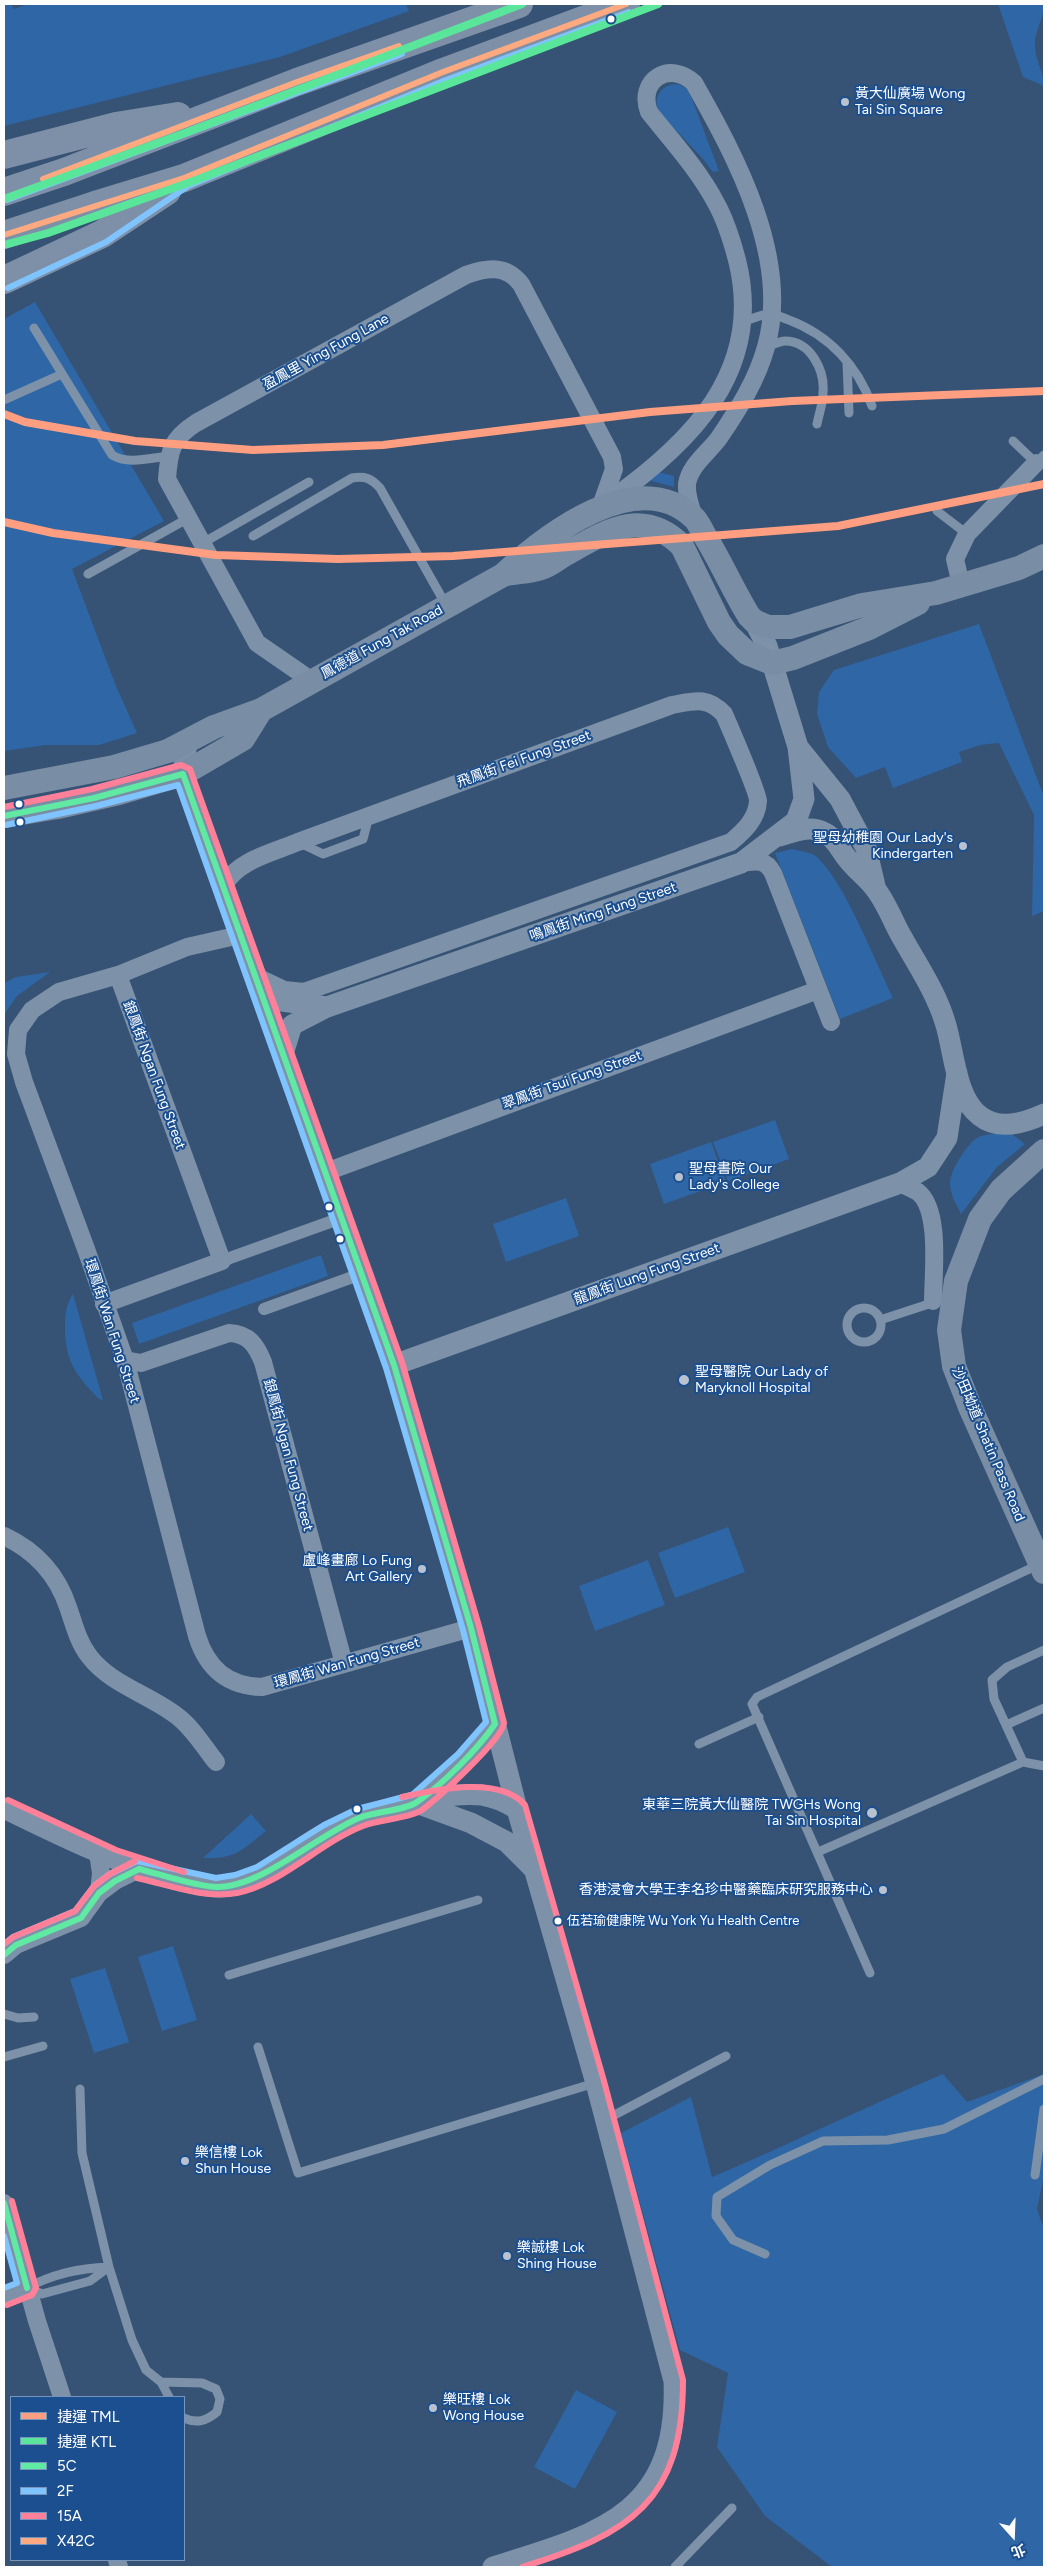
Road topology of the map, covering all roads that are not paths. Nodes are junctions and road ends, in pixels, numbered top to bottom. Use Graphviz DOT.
graph roads {
  1 [pos="520,4"];
  2 [pos="626,4"];
  3 [pos="224,110"];
  4 [pos="4,155"];
  5 [pos="184,178"];
  6 [pos="4,192"];
  7 [pos="4,235"];
  8 [pos="4,280"];
  9 [pos="771,314"];
  10 [pos="744,321"];
  11 [pos="34,328"];
  12 [pos="766,346"];
  13 [pos="847,363"];
  14 [pos="62,374"];
  15 [pos="4,400"];
  16 [pos="872,406"];
  17 [pos="849,413"];
  18 [pos="817,424"];
  19 [pos="1013,441"];
  20 [pos="168,456"];
  21 [pos="1040,459"];
  22 [pos="309,482"];
  23 [pos="601,507"];
  24 [pos="937,511"];
  25 [pos="694,518"];
  26 [pos="187,519"];
  27 [pos="966,534"];
  28 [pos="253,536"];
  29 [pos="201,544"];
  30 [pos="1044,556"];
  31 [pos="88,574"];
  32 [pos="503,575"];
  33 [pos="961,585"];
  34 [pos="936,593"];
  35 [pos="447,606"];
  36 [pos="754,621"];
  37 [pos="772,662"];
  38 [pos="312,681"];
  39 [pos="261,710"];
  40 [pos="187,741"];
  41 [pos="798,747"];
  42 [pos="183,774"];
  43 [pos="4,788"];
  44 [pos="4,816"];
  45 [pos="752,820"];
  46 [pos="769,840"];
  47 [pos="741,863"];
  48 [pos="224,885"];
  49 [pos="875,888"];
  50 [pos="240,935"];
  51 [pos="118,975"];
  52 [pos="256,976"];
  53 [pos="818,990"];
  54 [pos="327,1007"];
  55 [pos="831,1022"];
  56 [pos="283,1054"];
  57 [pos="957,1073"];
  58 [pos="1044,1114"];
  59 [pos="1041,1154"];
  60 [pos="326,1172"];
  61 [pos="900,1183"];
  62 [pos="330,1222"];
  63 [pos="225,1260"];
  64 [pos="350,1278"];
  65 [pos="104,1304"];
  66 [pos="942,1305"];
  67 [pos="264,1309"];
  68 [pos="880,1320"];
  69 [pos="125,1360"];
  70 [pos="394,1365"];
  71 [pos="4,1536"];
  72 [pos="1042,1568"];
  73 [pos="471,1628"];
  74 [pos="1044,1650"];
  75 [pos="344,1664"];
  76 [pos="1044,1708"];
  77 [pos="759,1717"];
  78 [pos="495,1724"];
  79 [pos="1006,1725"];
  80 [pos="700,1744"];
  81 [pos="216,1762"];
  82 [pos="1023,1762"];
  83 [pos="1044,1766"];
  84 [pos="416,1803"];
  85 [pos="4,1808"];
  86 [pos="517,1809"];
  87 [pos="818,1852"];
  88 [pos="98,1853"];
  89 [pos="140,1868"];
  90 [pos="534,1870"];
  91 [pos="99,1893"];
  92 [pos="478,1900"];
  93 [pos="4,1955"];
  94 [pos="870,1973"];
  95 [pos="229,1975"];
  96 [pos="4,2014"];
  97 [pos="34,2018"];
  98 [pos="43,2046"];
  99 [pos="258,2047"];
  100 [pos="726,2056"];
  101 [pos="4,2058"];
  102 [pos="1044,2079"];
  103 [pos="596,2083"];
  104 [pos="80,2089"];
  105 [pos="1044,2109"];
  106 [pos="606,2120"];
  107 [pos="1035,2175"];
  108 [pos="4,2203"];
  109 [pos="765,2254"];
  110 [pos="109,2267"];
  111 [pos="27,2288"];
  112 [pos="4,2297"];
  113 [pos="161,2382"];
  114 [pos="62,2396"];
  115 [pos="168,2396"];
  116 [pos="185,2418"];
  117 [pos="732,2508"];
  118 [pos="541,2560"];
  119 [pos="494,2567"];
  120 [pos="675,2567"];
  1 -- 3 [label="highway"];
  2 -- 5 [label="highway"];
  3 -- 4 [label="highway"];
  3 -- 6 [label="highway"];
  5 -- 7 [label="highway"];
  5 -- 8 [label="highway"];
  9 -- 10 [label="lane"];
  9 -- 10 [label="street"];
  9 -- 12 [label="street"];
  9 -- 13 [label="lane"];
  10 -- 23 [label="street"];
  11 -- 14 [label="lane"];
  12 -- 18 [label="lane"];
  12 -- 25 [label="street"];
  13 -- 16 [label="lane"];
  13 -- 17 [label="lane"];
  14 -- 15 [label="lane"];
  14 -- 20 [label="lane"];
  19 -- 21 [label="lane"];
  20 -- 23 [label="street, 盈鳳里 Ying Fung Lane"];
  20 -- 26 [label="street, 盈鳳里 Ying Fung Lane"];
  21 -- 27 [label="street"];
  22 -- 29 [label="lane"];
  23 -- 25 [label="main road"];
  23 -- 32 [label="main road, 鳳德道 Fung Tak Road"];
  24 -- 27 [label="lane"];
  25 -- 36 [label="main road"];
  26 -- 29 [label="street, 盈鳳里 Ying Fung Lane"];
  26 -- 31 [label="lane"];
  27 -- 33 [label="street"];
  28 -- 35 [label="lane"];
  29 -- 38 [label="street, 盈鳳里 Ying Fung Lane"];
  30 -- 33 [label="main road"];
  32 -- 35 [label="main road, 鳳德道 Fung Tak Road"];
  32 -- 37 [label="main road, 鳳德道 Fung Tak Road"];
  33 -- 34 [label="main road"];
  34 -- 36 [label="main road"];
  34 -- 37 [label="main road"];
  35 -- 38 [label="main road, 鳳德道 Fung Tak Road"];
  36 -- 37 [label="street"];
  37 -- 41 [label="street"];
  38 -- 39 [label="main road, 鳳德道 Fung Tak Road"];
  39 -- 40 [label="main road, 鳳德道 Fung Tak Road"];
  39 -- 42 [label="main road, 鳳德道 Fung Tak Road"];
  40 -- 42 [label="street"];
  40 -- 43 [label="main road, 鳳德道 Fung Tak Road"];
  41 -- 46 [label="street, 鳴鳳街 Ming Fung Street"];
  41 -- 49 [label="street"];
  42 -- 44 [label="main road, 鳳德道 Fung Tak Road"];
  42 -- 48 [label="street"];
  45 -- 48 [label="street, 飛鳳街 Fei Fung Street"];
  45 -- 52 [label="street, 鳴鳳街 Ming Fung Street"];
  46 -- 47 [label="street, 鳴鳳街 Ming Fung Street"];
  46 -- 49 [label="street"];
  47 -- 53 [label="street"];
  47 -- 54 [label="street, 鳴鳳街 Ming Fung Street"];
  48 -- 50 [label="street"];
  49 -- 57 [label="street"];
  50 -- 51 [label="street, 環鳳街 Wan Fung Street"];
  50 -- 52 [label="street"];
  51 -- 63 [label="street, 銀鳳街 Ngan Fung Street"];
  51 -- 65 [label="street, 環鳳街 Wan Fung Street"];
  52 -- 54 [label="street"];
  52 -- 56 [label="street"];
  53 -- 55 [label="street"];
  53 -- 60 [label="street, 翠鳳街 Tsui Fung Street"];
  54 -- 56 [label="street, 鳴鳳街 Ming Fung Street"];
  56 -- 60 [label="street"];
  57 -- 58 [label="street"];
  57 -- 61 [label="street, 龍鳳街 Lung Fung Street"];
  59 -- 66 [label="main road, 沙田坳道 Shatin Pass Road"];
  60 -- 70 [label="street"];
  61 -- 66 [label="street"];
  61 -- 70 [label="street, 龍鳳街 Lung Fung Street"];
  62 -- 63 [label="street"];
  63 -- 65 [label="street"];
  64 -- 67 [label="street"];
  65 -- 69 [label="street, 環鳳街 Wan Fung Street"];
  66 -- 68 [label="lane"];
  66 -- 72 [label="main road, 沙田坳道 Shatin Pass Road"];
  69 -- 75 [label="street, 環鳳街 Wan Fung Street"];
  69 -- 75 [label="street, 銀鳳街 Ngan Fung Street"];
  70 -- 73 [label="street"];
  71 -- 81 [label="street"];
  72 -- 77 [label="lane"];
  73 -- 75 [label="street, 環鳳街 Wan Fung Street"];
  73 -- 78 [label="street"];
  74 -- 79 [label="lane"];
  76 -- 79 [label="lane"];
  77 -- 80 [label="lane"];
  77 -- 87 [label="lane"];
  78 -- 84 [label="street"];
  78 -- 86 [label="street"];
  79 -- 82 [label="lane"];
  82 -- 83 [label="lane"];
  82 -- 87 [label="lane"];
  84 -- 86 [label="street"];
  84 -- 89 [label="street"];
  84 -- 90 [label="street"];
  85 -- 88 [label="street"];
  86 -- 90 [label="street"];
  87 -- 94 [label="lane"];
  88 -- 89 [label="street"];
  88 -- 91 [label="street"];
  89 -- 91 [label="street"];
  90 -- 103 [label="street"];
  91 -- 93 [label="street"];
  92 -- 95 [label="lane"];
  96 -- 97 [label="lane"];
  98 -- 101 [label="lane"];
  99 -- 103 [label="lane"];
  100 -- 106 [label="lane"];
  102 -- 109 [label="lane"];
  103 -- 106 [label="street"];
  104 -- 110 [label="lane"];
  105 -- 107 [label="lane"];
  106 -- 118 [label="street"];
  108 -- 111 [label="street"];
  110 -- 111 [label="lane"];
  110 -- 111 [label="lane"];
  110 -- 113 [label="lane"];
  111 -- 112 [label="street"];
  111 -- 114 [label="street"];
  113 -- 115 [label="lane"];
  113 -- 116 [label="lane"];
  117 -- 120 [label="lane"];
  118 -- 119 [label="street"];
}
